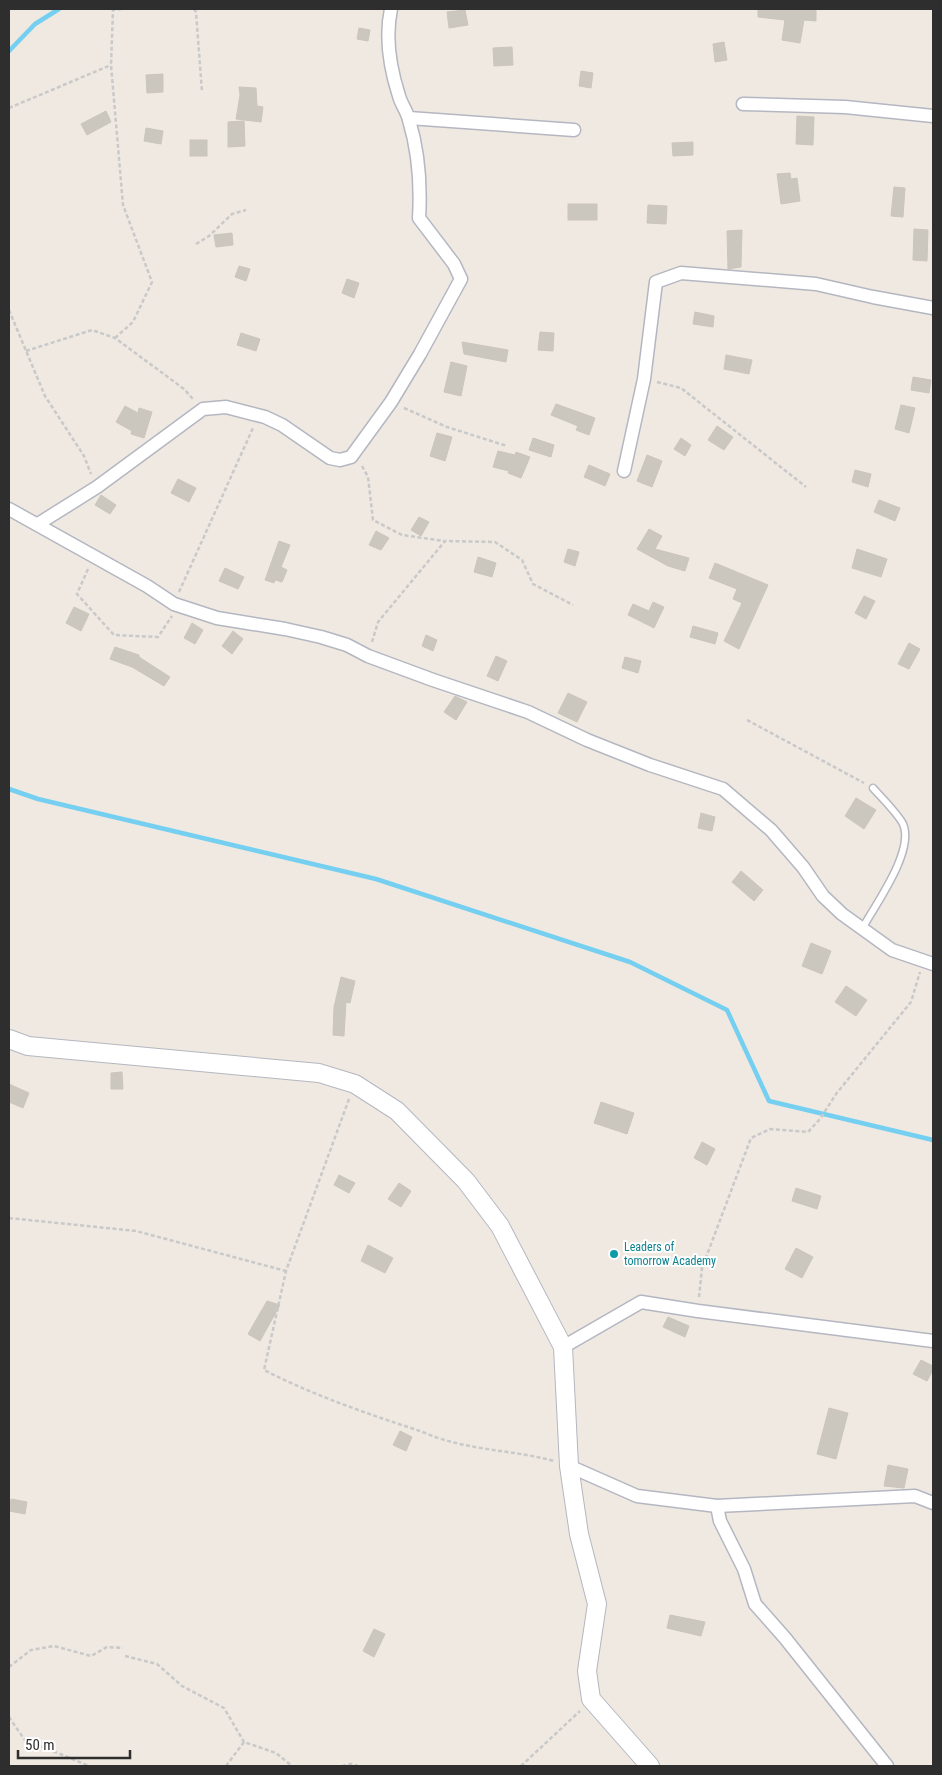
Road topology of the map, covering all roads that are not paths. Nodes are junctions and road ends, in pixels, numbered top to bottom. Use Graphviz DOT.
graph roads {
  1 [pos="391,9"];
  2 [pos="743,104"];
  3 [pos="933,116"];
  4 [pos="409,118"];
  5 [pos="574,130"];
  6 [pos="933,308"];
  7 [pos="624,471"];
  8 [pos="9,509"];
  9 [pos="38,524"];
  10 [pos="873,788"];
  11 [pos="862,929"];
  12 [pos="928,963"];
  13 [pos="9,1039"];
  14 [pos="933,1341"];
  15 [pos="563,1347"];
  16 [pos="569,1466"];
  17 [pos="933,1502"];
  18 [pos="717,1506"];
  19 [pos="650,1766"];
  20 [pos="887,1766"];
  1 -- 4 [label="street"];
  2 -- 3 [label="street"];
  4 -- 5 [label="street"];
  4 -- 9 [label="street"];
  6 -- 7 [label="street"];
  8 -- 9 [label="street"];
  9 -- 11 [label="street"];
  10 -- 11 [label="lane"];
  11 -- 12 [label="street"];
  13 -- 15 [label="street"];
  14 -- 15 [label="street"];
  15 -- 16 [label="street"];
  16 -- 18 [label="street"];
  16 -- 19 [label="street"];
  17 -- 18 [label="street"];
  18 -- 20 [label="street"];
}
